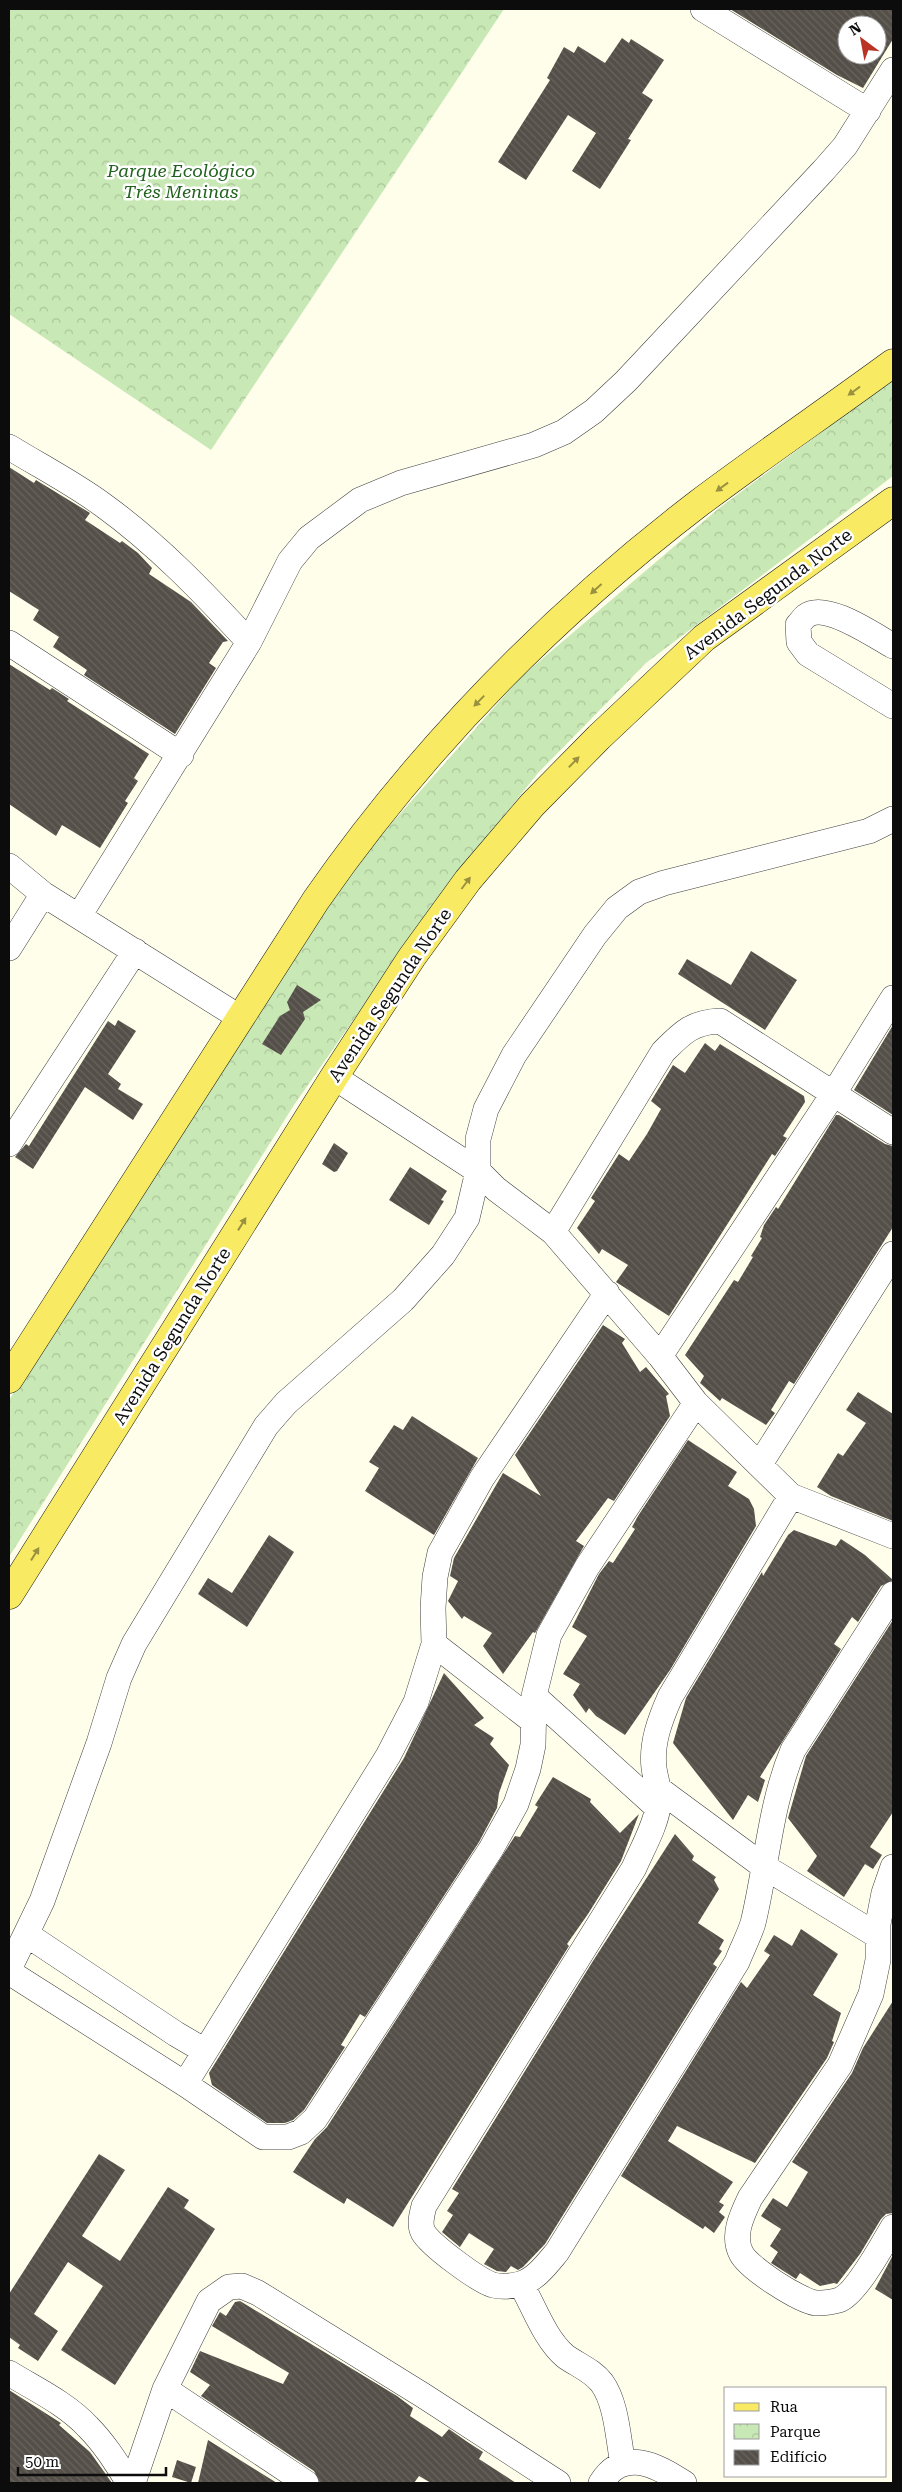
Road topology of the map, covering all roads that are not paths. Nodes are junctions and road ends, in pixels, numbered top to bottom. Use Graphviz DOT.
graph roads {
  1 [pos="703,9"];
  2 [pos="893,70"];
  3 [pos="868,111"];
  4 [pos="893,363"];
  5 [pos="9,447"];
  6 [pos="893,501"];
  7 [pos="249,642"];
  8 [pos="9,643"];
  9 [pos="893,646"];
  10 [pos="893,706"];
  11 [pos="181,755"];
  12 [pos="893,819"];
  13 [pos="9,866"];
  14 [pos="43,894"];
  15 [pos="79,916"];
  16 [pos="9,948"];
  17 [pos="136,951"];
  18 [pos="893,998"];
  19 [pos="239,1017"];
  20 [pos="334,1077"];
  21 [pos="834,1093"];
  22 [pos="893,1132"];
  23 [pos="9,1144"];
  24 [pos="478,1171"];
  25 [pos="553,1232"];
  26 [pos="893,1254"];
  27 [pos="607,1293"];
  28 [pos="660,1356"];
  29 [pos="9,1379"];
  30 [pos="696,1403"];
  31 [pos="760,1464"];
  32 [pos="792,1496"];
  33 [pos="893,1536"];
  34 [pos="893,1594"];
  35 [pos="9,1595"];
  36 [pos="434,1644"];
  37 [pos="534,1696"];
  38 [pos="534,1722"];
  39 [pos="659,1799"];
  40 [pos="763,1866"];
  41 [pos="893,1867"];
  42 [pos="883,1932"];
  43 [pos="26,1934"];
  44 [pos="9,1970"];
  45 [pos="205,2051"];
  46 [pos="185,2084"];
  47 [pos="893,2227"];
  48 [pos="522,2284"];
  49 [pos="9,2373"];
  50 [pos="165,2389"];
  51 [pos="623,2464"];
  52 [pos="129,2483"];
  53 [pos="133,2483"];
  54 [pos="306,2483"];
  55 [pos="558,2483"];
  56 [pos="600,2483"];
  57 [pos="684,2483"];
  1 -- 3 [label="street"];
  2 -- 3 [label="street"];
  3 -- 7 [label="street"];
  4 -- 19 [label="main road, one-way"];
  5 -- 7 [label="street"];
  20 -- 6 [label="main road, Avenida Segunda Norte, one-way"];
  7 -- 11 [label="street"];
  8 -- 11 [label="street"];
  9 -- 10 [label="street"];
  11 -- 15 [label="street"];
  12 -- 24 [label="street"];
  13 -- 14 [label="street"];
  14 -- 15 [label="street"];
  14 -- 16 [label="street"];
  15 -- 17 [label="street"];
  17 -- 19 [label="street"];
  17 -- 23 [label="street"];
  18 -- 21 [label="street"];
  19 -- 29 [label="main road"];
  20 -- 24 [label="street"];
  35 -- 20 [label="main road, Avenida Segunda Norte, one-way"];
  21 -- 22 [label="street"];
  21 -- 25 [label="street"];
  21 -- 28 [label="street"];
  24 -- 25 [label="street"];
  24 -- 43 [label="street"];
  25 -- 27 [label="street"];
  26 -- 31 [label="street"];
  27 -- 28 [label="street"];
  27 -- 36 [label="street"];
  28 -- 30 [label="street"];
  30 -- 31 [label="street"];
  30 -- 37 [label="street"];
  31 -- 32 [label="street"];
  32 -- 33 [label="street"];
  32 -- 39 [label="street"];
  34 -- 40 [label="street"];
  36 -- 38 [label="street"];
  36 -- 45 [label="street"];
  37 -- 38 [label="street"];
  37 -- 39 [label="street"];
  38 -- 46 [label="street"];
  39 -- 40 [label="street"];
  39 -- 48 [label="street"];
  40 -- 42 [label="street"];
  40 -- 48 [label="street"];
  41 -- 42 [label="street"];
  42 -- 47 [label="street"];
  43 -- 44 [label="street"];
  43 -- 45 [label="street"];
  44 -- 46 [label="street"];
  45 -- 46 [label="street"];
  48 -- 51 [label="street"];
  49 -- 52 [label="street"];
  50 -- 53 [label="street"];
  50 -- 54 [label="street"];
  50 -- 55 [label="street"];
  51 -- 56 [label="street"];
  51 -- 57 [label="street"];
}
